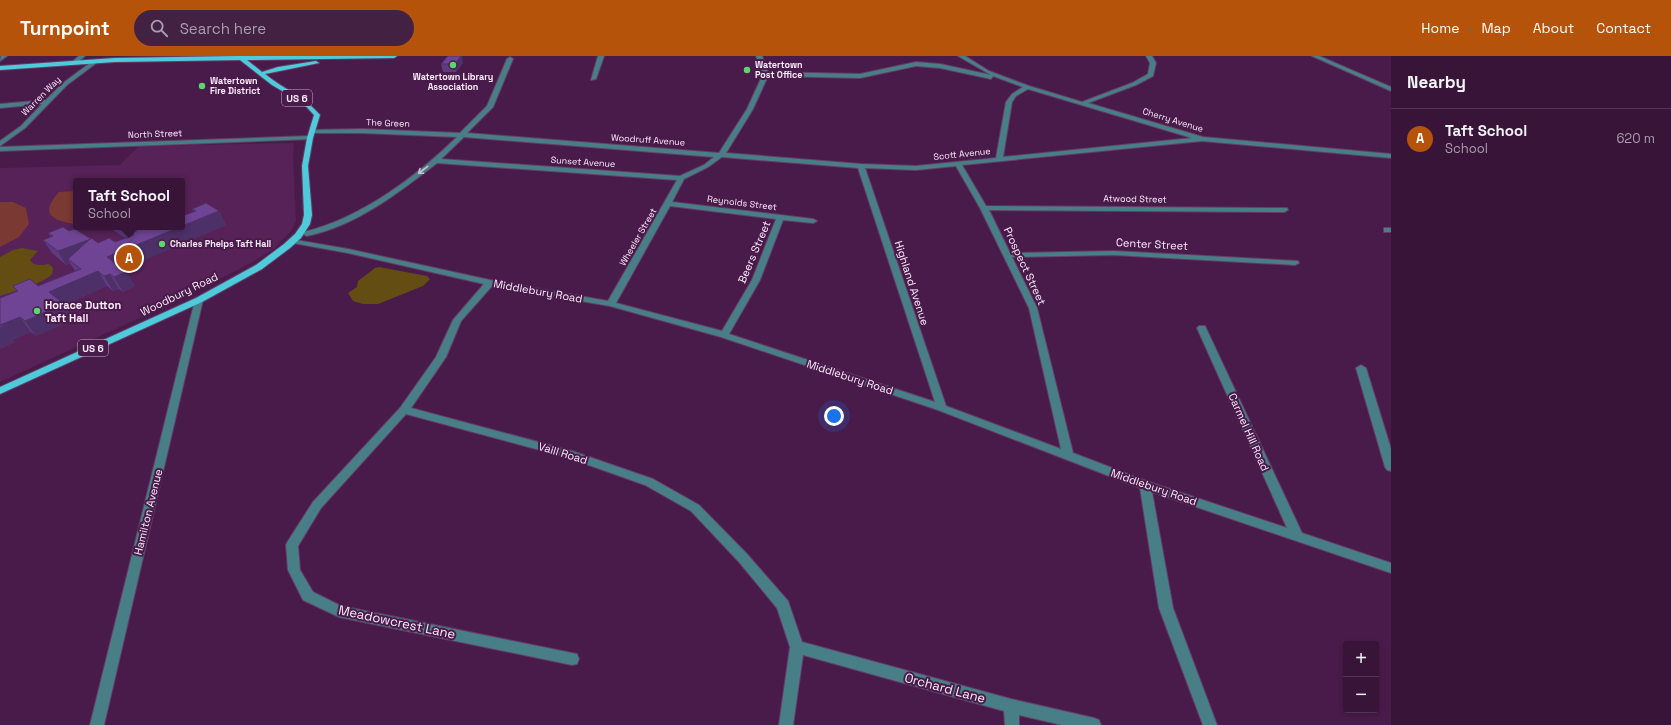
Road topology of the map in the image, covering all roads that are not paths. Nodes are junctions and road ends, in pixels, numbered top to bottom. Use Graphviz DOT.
graph roads {
  1 [pos="4,56"];
  2 [pos="82,56"];
  3 [pos="394,56"];
  4 [pos="601,56"];
  5 [pos="759,56"];
  6 [pos="961,56"];
  7 [pos="1149,56"];
  8 [pos="1315,56"];
  9 [pos="241,57"];
  10 [pos="274,57"];
  11 [pos="348,57"];
  12 [pos="0,59"];
  13 [pos="510,59"];
  14 [pos="96,61"];
  15 [pos="76,62"];
  16 [pos="0,68"];
  17 [pos="261,74"];
  18 [pos="766,74"];
  19 [pos="999,76"];
  20 [pos="593,79"];
  21 [pos="1027,87"];
  22 [pos="1391,89"];
  23 [pos="47,102"];
  24 [pos="1084,103"];
  25 [pos="0,106"];
  26 [pos="311,134"];
  27 [pos="463,135"];
  28 [pos="1202,139"];
  29 [pos="0,144"];
  30 [pos="0,149"];
  31 [pos="722,154"];
  32 [pos="1391,156"];
  33 [pos="999,159"];
  34 [pos="436,161"];
  35 [pos="958,164"];
  36 [pos="861,166"];
  37 [pos="681,178"];
  38 [pos="668,204"];
  39 [pos="984,208"];
  40 [pos="1284,210"];
  41 [pos="780,218"];
  42 [pos="813,221"];
  43 [pos="306,224"];
  44 [pos="307,234"];
  45 [pos="297,242"];
  46 [pos="1006,255"];
  47 [pos="1295,263"];
  48 [pos="490,283"];
  49 [pos="200,300"];
  50 [pos="611,304"];
  51 [pos="1202,328"];
  52 [pos="724,335"];
  53 [pos="1361,368"];
  54 [pos="0,391"];
  55 [pos="942,408"];
  56 [pos="404,410"];
  57 [pos="1068,456"];
  58 [pos="1391,467"];
  59 [pos="1145,485"];
  60 [pos="1297,536"];
  61 [pos="1391,568"];
  62 [pos="797,647"];
  63 [pos="572,659"];
  64 [pos="1011,706"];
  65 [pos="98,725"];
  66 [pos="786,725"];
  67 [pos="1012,725"];
  68 [pos="1094,725"];
  69 [pos="1210,725"];
  1 -- 12 [label="street"];
  2 -- 15 [label="street"];
  3 -- 11 [label="main road"];
  4 -- 20 [label="street"];
  5 -- 18 [label="street"];
  6 -- 19 [label="street, Cherry Avenue"];
  7 -- 24 [label="street"];
  8 -- 22 [label="street"];
  9 -- 10 [label="main road"];
  9 -- 14 [label="main road"];
  9 -- 17 [label="main road, US 6"];
  10 -- 11 [label="main road"];
  11 -- 17 [label="main road"];
  13 -- 27 [label="street"];
  14 -- 15 [label="main road"];
  14 -- 23 [label="street, Warren Way"];
  15 -- 16 [label="main road"];
  17 -- 26 [label="main road, US 6"];
  18 -- 19 [label="street"];
  18 -- 31 [label="street"];
  19 -- 21 [label="street, Cherry Avenue"];
  21 -- 24 [label="street, Cherry Avenue"];
  21 -- 33 [label="street"];
  23 -- 25 [label="street"];
  23 -- 29 [label="street, Warren Way"];
  24 -- 28 [label="street, Cherry Avenue"];
  26 -- 27 [label="street, The Green"];
  26 -- 30 [label="street, North Street"];
  26 -- 43 [label="main road, US 6"];
  27 -- 31 [label="street, Woodruff Avenue"];
  27 -- 34 [label="street"];
  28 -- 32 [label="street, Cherry Avenue"];
  28 -- 33 [label="street, Scott Avenue"];
  31 -- 36 [label="street, Scott Avenue"];
  31 -- 37 [label="street, Sunset Avenue"];
  33 -- 35 [label="street, Scott Avenue"];
  34 -- 37 [label="street, Sunset Avenue"];
  34 -- 44 [label="street, one-way"];
  35 -- 36 [label="street, Scott Avenue"];
  35 -- 39 [label="street, Prospect Street"];
  36 -- 55 [label="street, Highland Avenue"];
  37 -- 38 [label="street, Wheeler Street"];
  38 -- 41 [label="street, Reynolds Street"];
  38 -- 50 [label="street, Wheeler Street"];
  39 -- 40 [label="street, Atwood Street"];
  39 -- 46 [label="street, Prospect Street"];
  41 -- 42 [label="street, Reynolds Street"];
  41 -- 52 [label="street, Beers Street"];
  43 -- 44 [label="main road, US 6"];
  43 -- 45 [label="main road, Woodbury Road / US 6"];
  44 -- 45 [label="main road, Woodbury Road / US 6"];
  45 -- 48 [label="street, Middlebury Road"];
  45 -- 49 [label="main road, Woodbury Road / US 6"];
  46 -- 47 [label="street, Center Street"];
  46 -- 57 [label="street, Prospect Street"];
  48 -- 50 [label="street, Middlebury Road"];
  48 -- 56 [label="street"];
  49 -- 54 [label="main road, Woodbury Road / US 6"];
  49 -- 65 [label="street, Hamilton Avenue"];
  50 -- 52 [label="street, Middlebury Road"];
  51 -- 60 [label="street, Carmel Hill Road"];
  52 -- 55 [label="street, Middlebury Road"];
  53 -- 58 [label="street"];
  55 -- 57 [label="street, Middlebury Road"];
  56 -- 62 [label="street, Vaill Road"];
  56 -- 63 [label="street, Meadowcrest Lane"];
  57 -- 59 [label="street, Middlebury Road"];
  59 -- 60 [label="street, Middlebury Road"];
  59 -- 69 [label="street"];
  60 -- 61 [label="street, Middlebury Road"];
  62 -- 64 [label="street, Orchard Lane"];
  62 -- 66 [label="street"];
  64 -- 67 [label="street"];
  64 -- 68 [label="street, Orchard Lane"];
}
